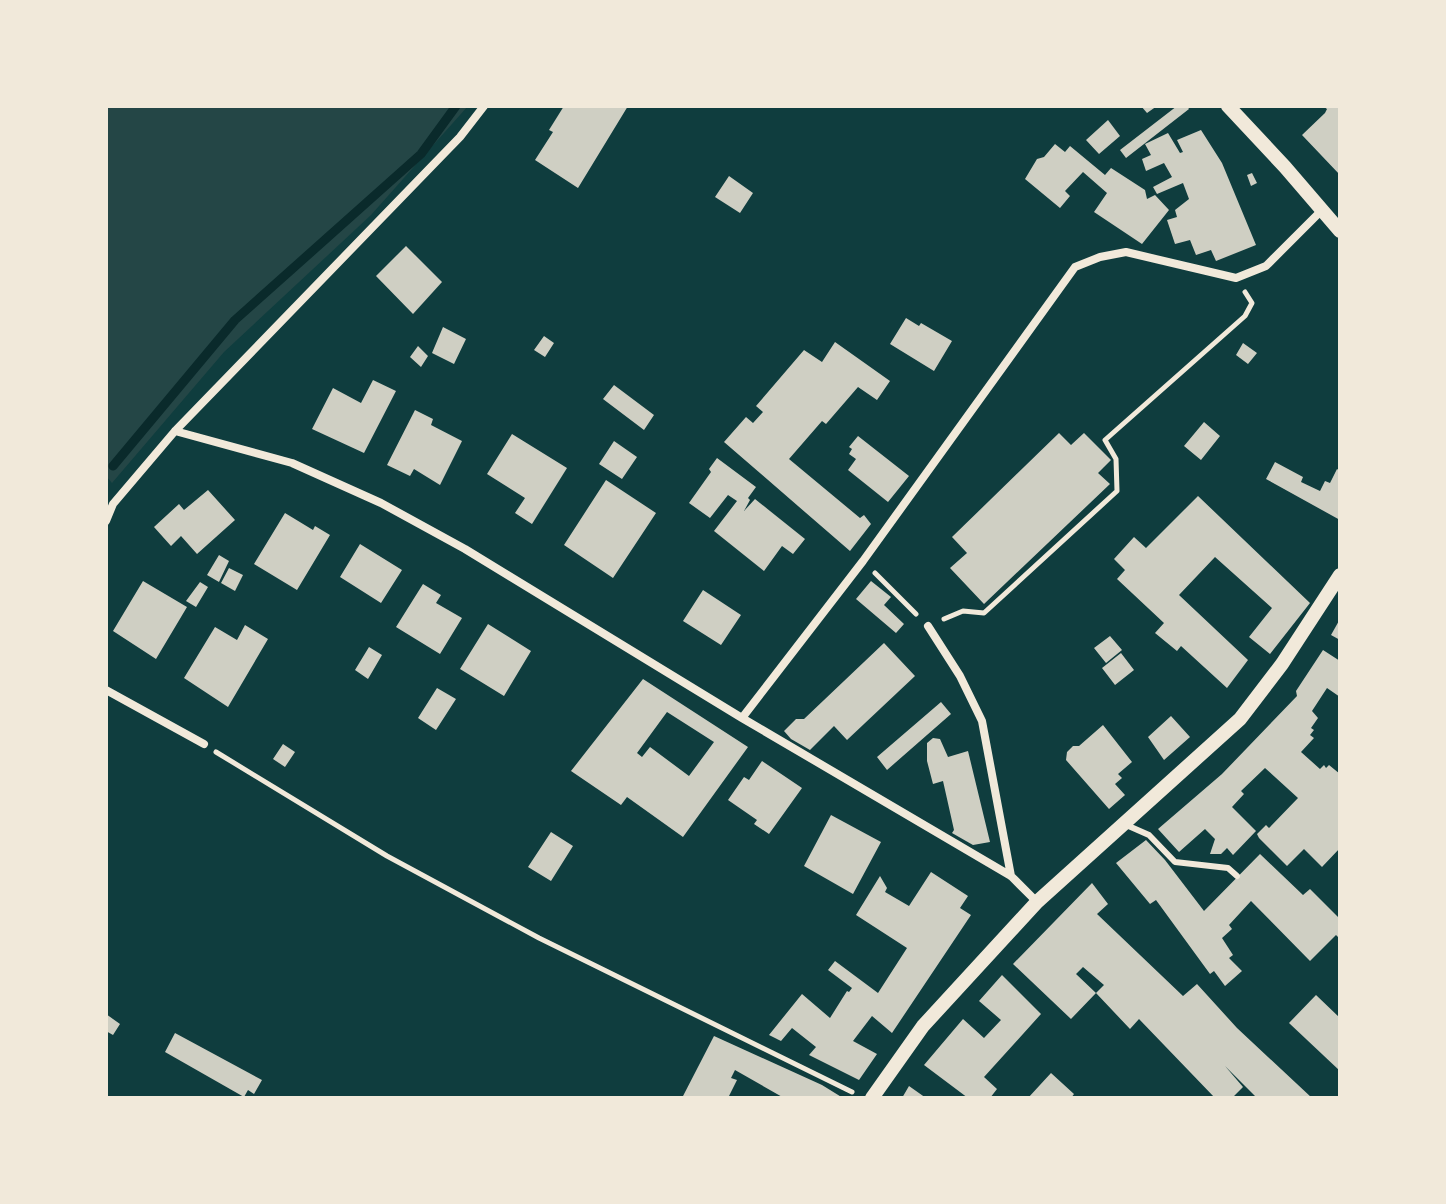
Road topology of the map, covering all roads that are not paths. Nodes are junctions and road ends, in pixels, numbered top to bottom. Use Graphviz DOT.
graph roads {
  1 [pos="484,106"];
  2 [pos="1228,106"];
  3 [pos="1322,210"];
  4 [pos="1340,231"];
  5 [pos="175,431"];
  6 [pos="109,500"];
  7 [pos="106,521"];
  8 [pos="1340,575"];
  9 [pos="928,626"];
  10 [pos="106,690"];
  11 [pos="742,718"];
  12 [pos="204,744"];
  13 [pos="1124,824"];
  14 [pos="1011,876"];
  15 [pos="1237,876"];
  16 [pos="1037,902"];
  17 [pos="872,1098"];
  1 -- 5 [label="street"];
  2 -- 3 [label="street"];
  3 -- 4 [label="street"];
  3 -- 11 [label="street"];
  5 -- 6 [label="street"];
  5 -- 11 [label="street"];
  6 -- 7 [label="street"];
  8 -- 13 [label="street"];
  9 -- 14 [label="street"];
  10 -- 12 [label="street"];
  11 -- 14 [label="street"];
  13 -- 15 [label="lane"];
  13 -- 16 [label="street"];
  14 -- 16 [label="street"];
  16 -- 17 [label="street"];
}
